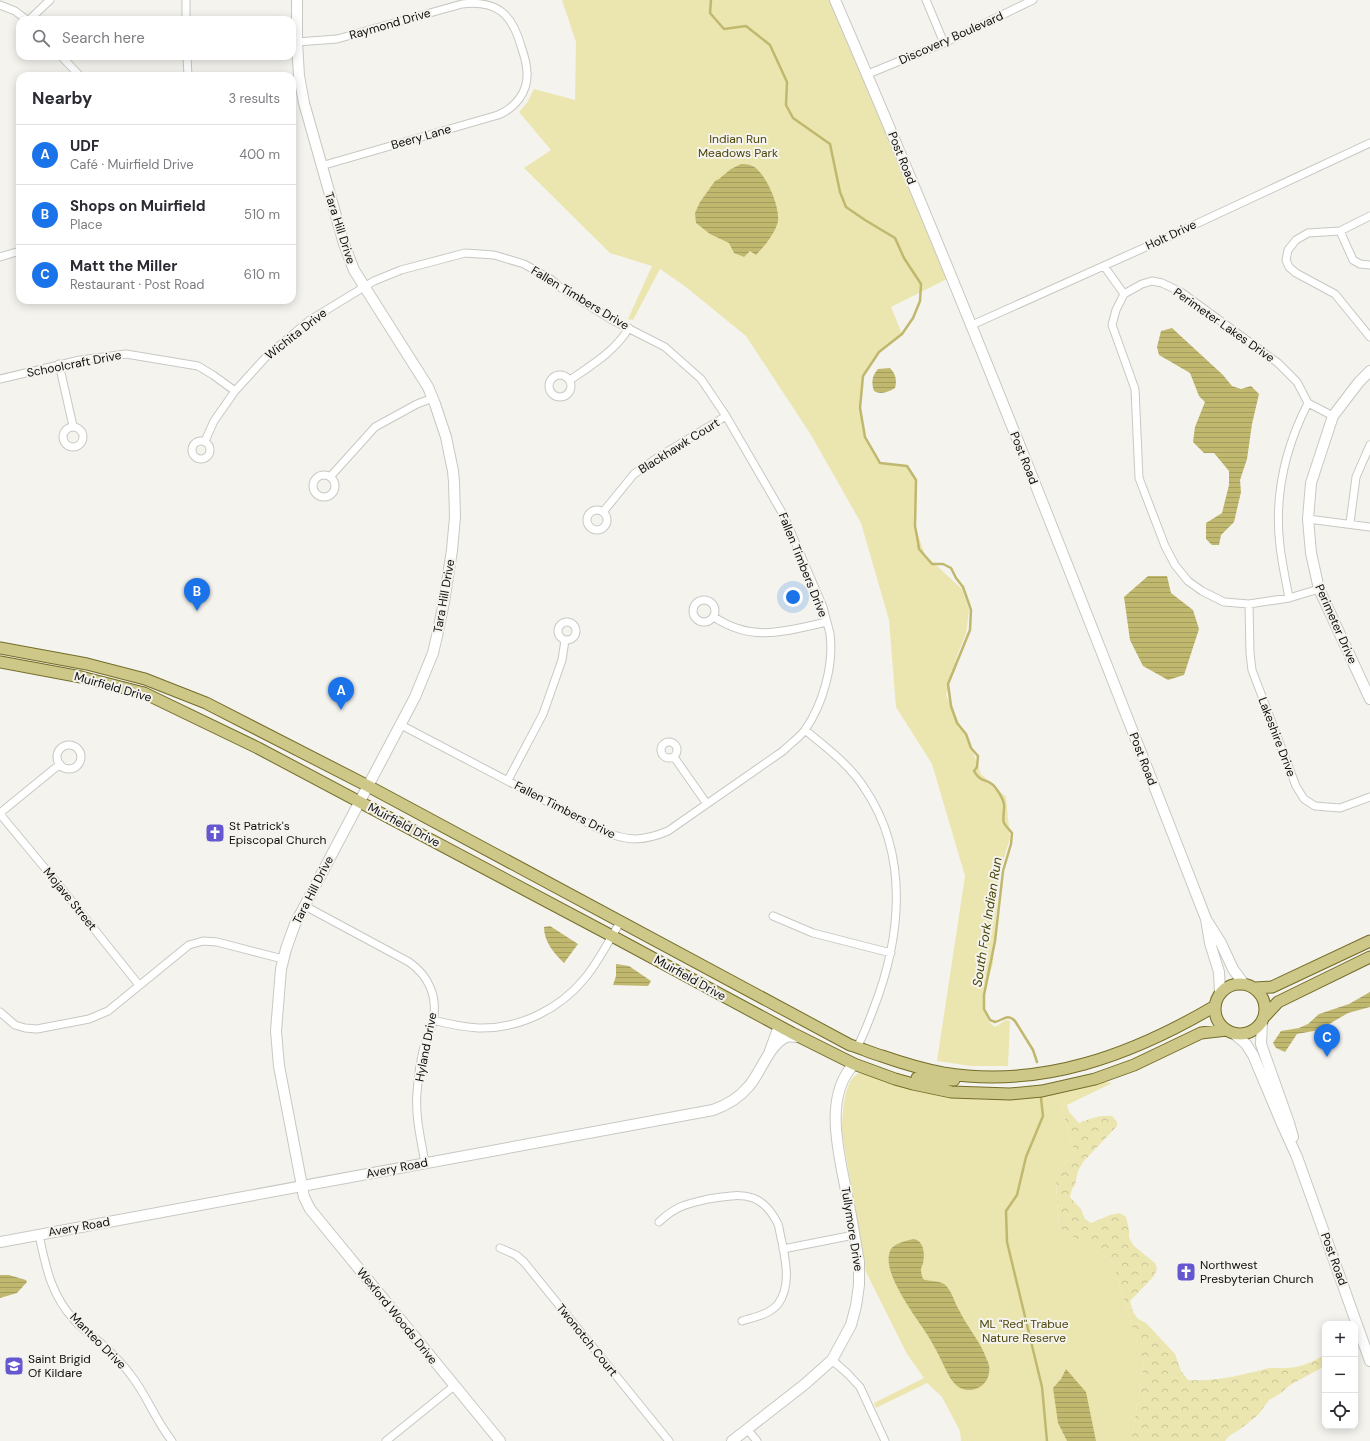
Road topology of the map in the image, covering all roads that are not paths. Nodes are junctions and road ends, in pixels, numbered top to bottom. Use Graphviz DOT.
graph roads {
  1 [pos="50,0"];
  2 [pos="186,0"];
  3 [pos="297,0"];
  4 [pos="835,0"];
  5 [pos="926,0"];
  6 [pos="1033,0"];
  7 [pos="0,5"];
  8 [pos="22,16"];
  9 [pos="32,16"];
  10 [pos="186,16"];
  11 [pos="297,42"];
  12 [pos="944,43"];
  13 [pos="65,60"];
  14 [pos="187,60"];
  15 [pos="76,72"];
  16 [pos="188,72"];
  17 [pos="868,74"];
  18 [pos="518,101"];
  19 [pos="1370,143"];
  20 [pos="321,166"];
  21 [pos="1370,216"];
  22 [pos="1340,231"];
  23 [pos="16,253"];
  24 [pos="0,257"];
  25 [pos="1370,265"];
  26 [pos="1104,266"];
  27 [pos="364,286"];
  28 [pos="1124,294"];
  29 [pos="972,325"];
  30 [pos="629,328"];
  31 [pos="1370,337"];
  32 [pos="59,364"];
  33 [pos="1370,371"];
  34 [pos="0,379"];
  35 [pos="570,380"];
  36 [pos="235,391"];
  37 [pos="433,398"];
  38 [pos="1308,403"];
  39 [pos="726,416"];
  40 [pos="1333,416"];
  41 [pos="73,426"];
  42 [pos="205,441"];
  43 [pos="1370,445"];
  44 [pos="330,477"];
  45 [pos="602,512"];
  46 [pos="1308,519"];
  47 [pos="1350,523"];
  48 [pos="1370,527"];
  49 [pos="1319,589"];
  50 [pos="1289,598"];
  51 [pos="1249,604"];
  52 [pos="714,617"];
  53 [pos="827,622"];
  54 [pos="565,640"];
  55 [pos="0,648"];
  56 [pos="0,662"];
  57 [pos="1370,699"];
  58 [pos="401,725"];
  59 [pos="804,730"];
  60 [pos="674,758"];
  61 [pos="60,764"];
  62 [pos="508,780"];
  63 [pos="368,786"];
  64 [pos="1370,797"];
  65 [pos="360,802"];
  66 [pos="707,804"];
  67 [pos="0,813"];
  68 [pos="305,906"];
  69 [pos="773,916"];
  70 [pos="1206,919"];
  71 [pos="621,921"];
  72 [pos="612,936"];
  73 [pos="1370,941"];
  74 [pos="891,953"];
  75 [pos="1370,957"];
  76 [pos="283,959"];
  77 [pos="1244,984"];
  78 [pos="139,985"];
  79 [pos="1255,988"];
  80 [pos="1220,993"];
  81 [pos="1215,1006"];
  82 [pos="0,1012"];
  83 [pos="1263,1018"];
  84 [pos="433,1020"];
  85 [pos="779,1026"];
  86 [pos="1230,1032"];
  87 [pos="795,1035"];
  88 [pos="857,1047"];
  89 [pos="770,1052"];
  90 [pos="854,1064"];
  91 [pos="1030,1076"];
  92 [pos="949,1080"];
  93 [pos="1297,1157"];
  94 [pos="425,1163"];
  95 [pos="302,1186"];
  96 [pos="659,1222"];
  97 [pos="39,1235"];
  98 [pos="854,1235"];
  99 [pos="0,1242"];
  100 [pos="500,1248"];
  101 [pos="783,1249"];
  102 [pos="742,1321"];
  103 [pos="832,1360"];
  104 [pos="1370,1360"];
  105 [pos="454,1386"];
  106 [pos="747,1429"];
  107 [pos="172,1441"];
  108 [pos="386,1441"];
  109 [pos="500,1441"];
  110 [pos="669,1441"];
  111 [pos="732,1441"];
  112 [pos="757,1441"];
  113 [pos="885,1441"];
  1 -- 9 [label="street"];
  2 -- 10 [label="street"];
  3 -- 11 [label="street, Tara Hill Drive"];
  4 -- 17 [label="street, Post Road"];
  5 -- 12 [label="street"];
  6 -- 12 [label="street, Discovery Boulevard"];
  7 -- 8 [label="street"];
  11 -- 18 [label="street, Raymond Drive"];
  11 -- 20 [label="street, Tara Hill Drive"];
  12 -- 17 [label="street, Discovery Boulevard"];
  13 -- 15 [label="street"];
  14 -- 16 [label="street"];
  17 -- 29 [label="street, Post Road"];
  18 -- 20 [label="street, Beery Lane"];
  19 -- 26 [label="street, Holt Drive"];
  20 -- 27 [label="street, Tara Hill Drive"];
  21 -- 22 [label="street"];
  22 -- 25 [label="street"];
  22 -- 31 [label="street"];
  23 -- 24 [label="street"];
  26 -- 28 [label="street"];
  26 -- 29 [label="street, Holt Drive"];
  27 -- 30 [label="street, Fallen Timbers Drive"];
  27 -- 36 [label="street, Wichita Drive"];
  27 -- 37 [label="street, Tara Hill Drive"];
  28 -- 38 [label="street, Perimeter Lakes Drive"];
  28 -- 51 [label="street"];
  29 -- 70 [label="street, Post Road"];
  30 -- 35 [label="street"];
  30 -- 39 [label="street, Fallen Timbers Drive"];
  32 -- 34 [label="street, Schoolcraft Drive"];
  32 -- 36 [label="street, Schoolcraft Drive"];
  32 -- 41 [label="street"];
  33 -- 40 [label="street, Perimeter Drive"];
  36 -- 42 [label="street, Wichita Drive"];
  37 -- 44 [label="street"];
  37 -- 58 [label="street, Tara Hill Drive"];
  38 -- 40 [label="street"];
  38 -- 50 [label="street"];
  39 -- 45 [label="street, Blackhawk Court"];
  39 -- 53 [label="street, Fallen Timbers Drive"];
  40 -- 46 [label="street, Perimeter Drive"];
  43 -- 47 [label="street"];
  46 -- 47 [label="street"];
  46 -- 49 [label="street, Perimeter Drive"];
  47 -- 48 [label="street"];
  49 -- 50 [label="street"];
  49 -- 57 [label="street, Perimeter Drive"];
  50 -- 51 [label="street"];
  51 -- 64 [label="street, Lakeshire Drive"];
  52 -- 53 [label="street"];
  53 -- 59 [label="street, Fallen Timbers Drive"];
  54 -- 62 [label="street"];
  55 -- 63 [label="main road, Muirfield Drive"];
  56 -- 65 [label="main road, Muirfield Drive"];
  58 -- 62 [label="street, Fallen Timbers Drive"];
  58 -- 63 [label="street, Tara Hill Drive"];
  59 -- 66 [label="street, Fallen Timbers Drive"];
  59 -- 74 [label="street"];
  60 -- 66 [label="street"];
  61 -- 67 [label="street"];
  62 -- 66 [label="street, Fallen Timbers Drive"];
  63 -- 65 [label="street, Tara Hill Drive"];
  63 -- 71 [label="main road, Muirfield Drive"];
  65 -- 68 [label="street, Tara Hill Drive"];
  65 -- 72 [label="main road, Muirfield Drive"];
  67 -- 78 [label="street, Mojave Street"];
  68 -- 76 [label="street, Tara Hill Drive"];
  68 -- 84 [label="street, Hyland Drive"];
  69 -- 74 [label="street"];
  70 -- 77 [label="street, Post Road"];
  70 -- 80 [label="street, Post Road"];
  71 -- 72 [label="street"];
  71 -- 88 [label="main road, Muirfield Drive"];
  72 -- 84 [label="street"];
  72 -- 85 [label="main road, Muirfield Drive"];
  73 -- 79 [label="main road"];
  74 -- 88 [label="street"];
  75 -- 83 [label="main road"];
  76 -- 78 [label="street"];
  76 -- 95 [label="street, Tara Hill Drive"];
  77 -- 79 [label="main road"];
  77 -- 80 [label="main road"];
  78 -- 82 [label="street"];
  79 -- 83 [label="main road"];
  80 -- 81 [label="main road"];
  81 -- 86 [label="main road"];
  81 -- 91 [label="main road"];
  83 -- 86 [label="main road"];
  83 -- 93 [label="street, Post Road"];
  84 -- 94 [label="street, Hyland Drive"];
  85 -- 87 [label="main road, Muirfield Drive"];
  85 -- 89 [label="street, Avery Road"];
  85 -- 92 [label="main road"];
  86 -- 90 [label="main road, Muirfield Drive"];
  86 -- 93 [label="street, Post Road"];
  87 -- 89 [label="street, Avery Road"];
  87 -- 90 [label="main road, Muirfield Drive"];
  88 -- 91 [label="main road, Muirfield Drive"];
  89 -- 94 [label="street, Avery Road"];
  90 -- 92 [label="main road"];
  90 -- 98 [label="street, Tullymore Drive"];
  91 -- 92 [label="main road"];
  93 -- 104 [label="street, Post Road"];
  94 -- 95 [label="street, Avery Road"];
  95 -- 97 [label="street, Avery Road"];
  95 -- 105 [label="street, Wexford Woods Drive"];
  96 -- 101 [label="street"];
  97 -- 99 [label="street, Avery Road"];
  97 -- 107 [label="street, Manteo Drive"];
  98 -- 101 [label="street"];
  98 -- 103 [label="street, Tullymore Drive"];
  100 -- 110 [label="street, Twonotch Court"];
  101 -- 102 [label="street"];
  103 -- 106 [label="street, Tullymore Drive"];
  103 -- 113 [label="street"];
  105 -- 108 [label="street"];
  105 -- 109 [label="street, Wexford Woods Drive"];
  106 -- 111 [label="street, Tullymore Drive"];
  106 -- 112 [label="street"];
}
